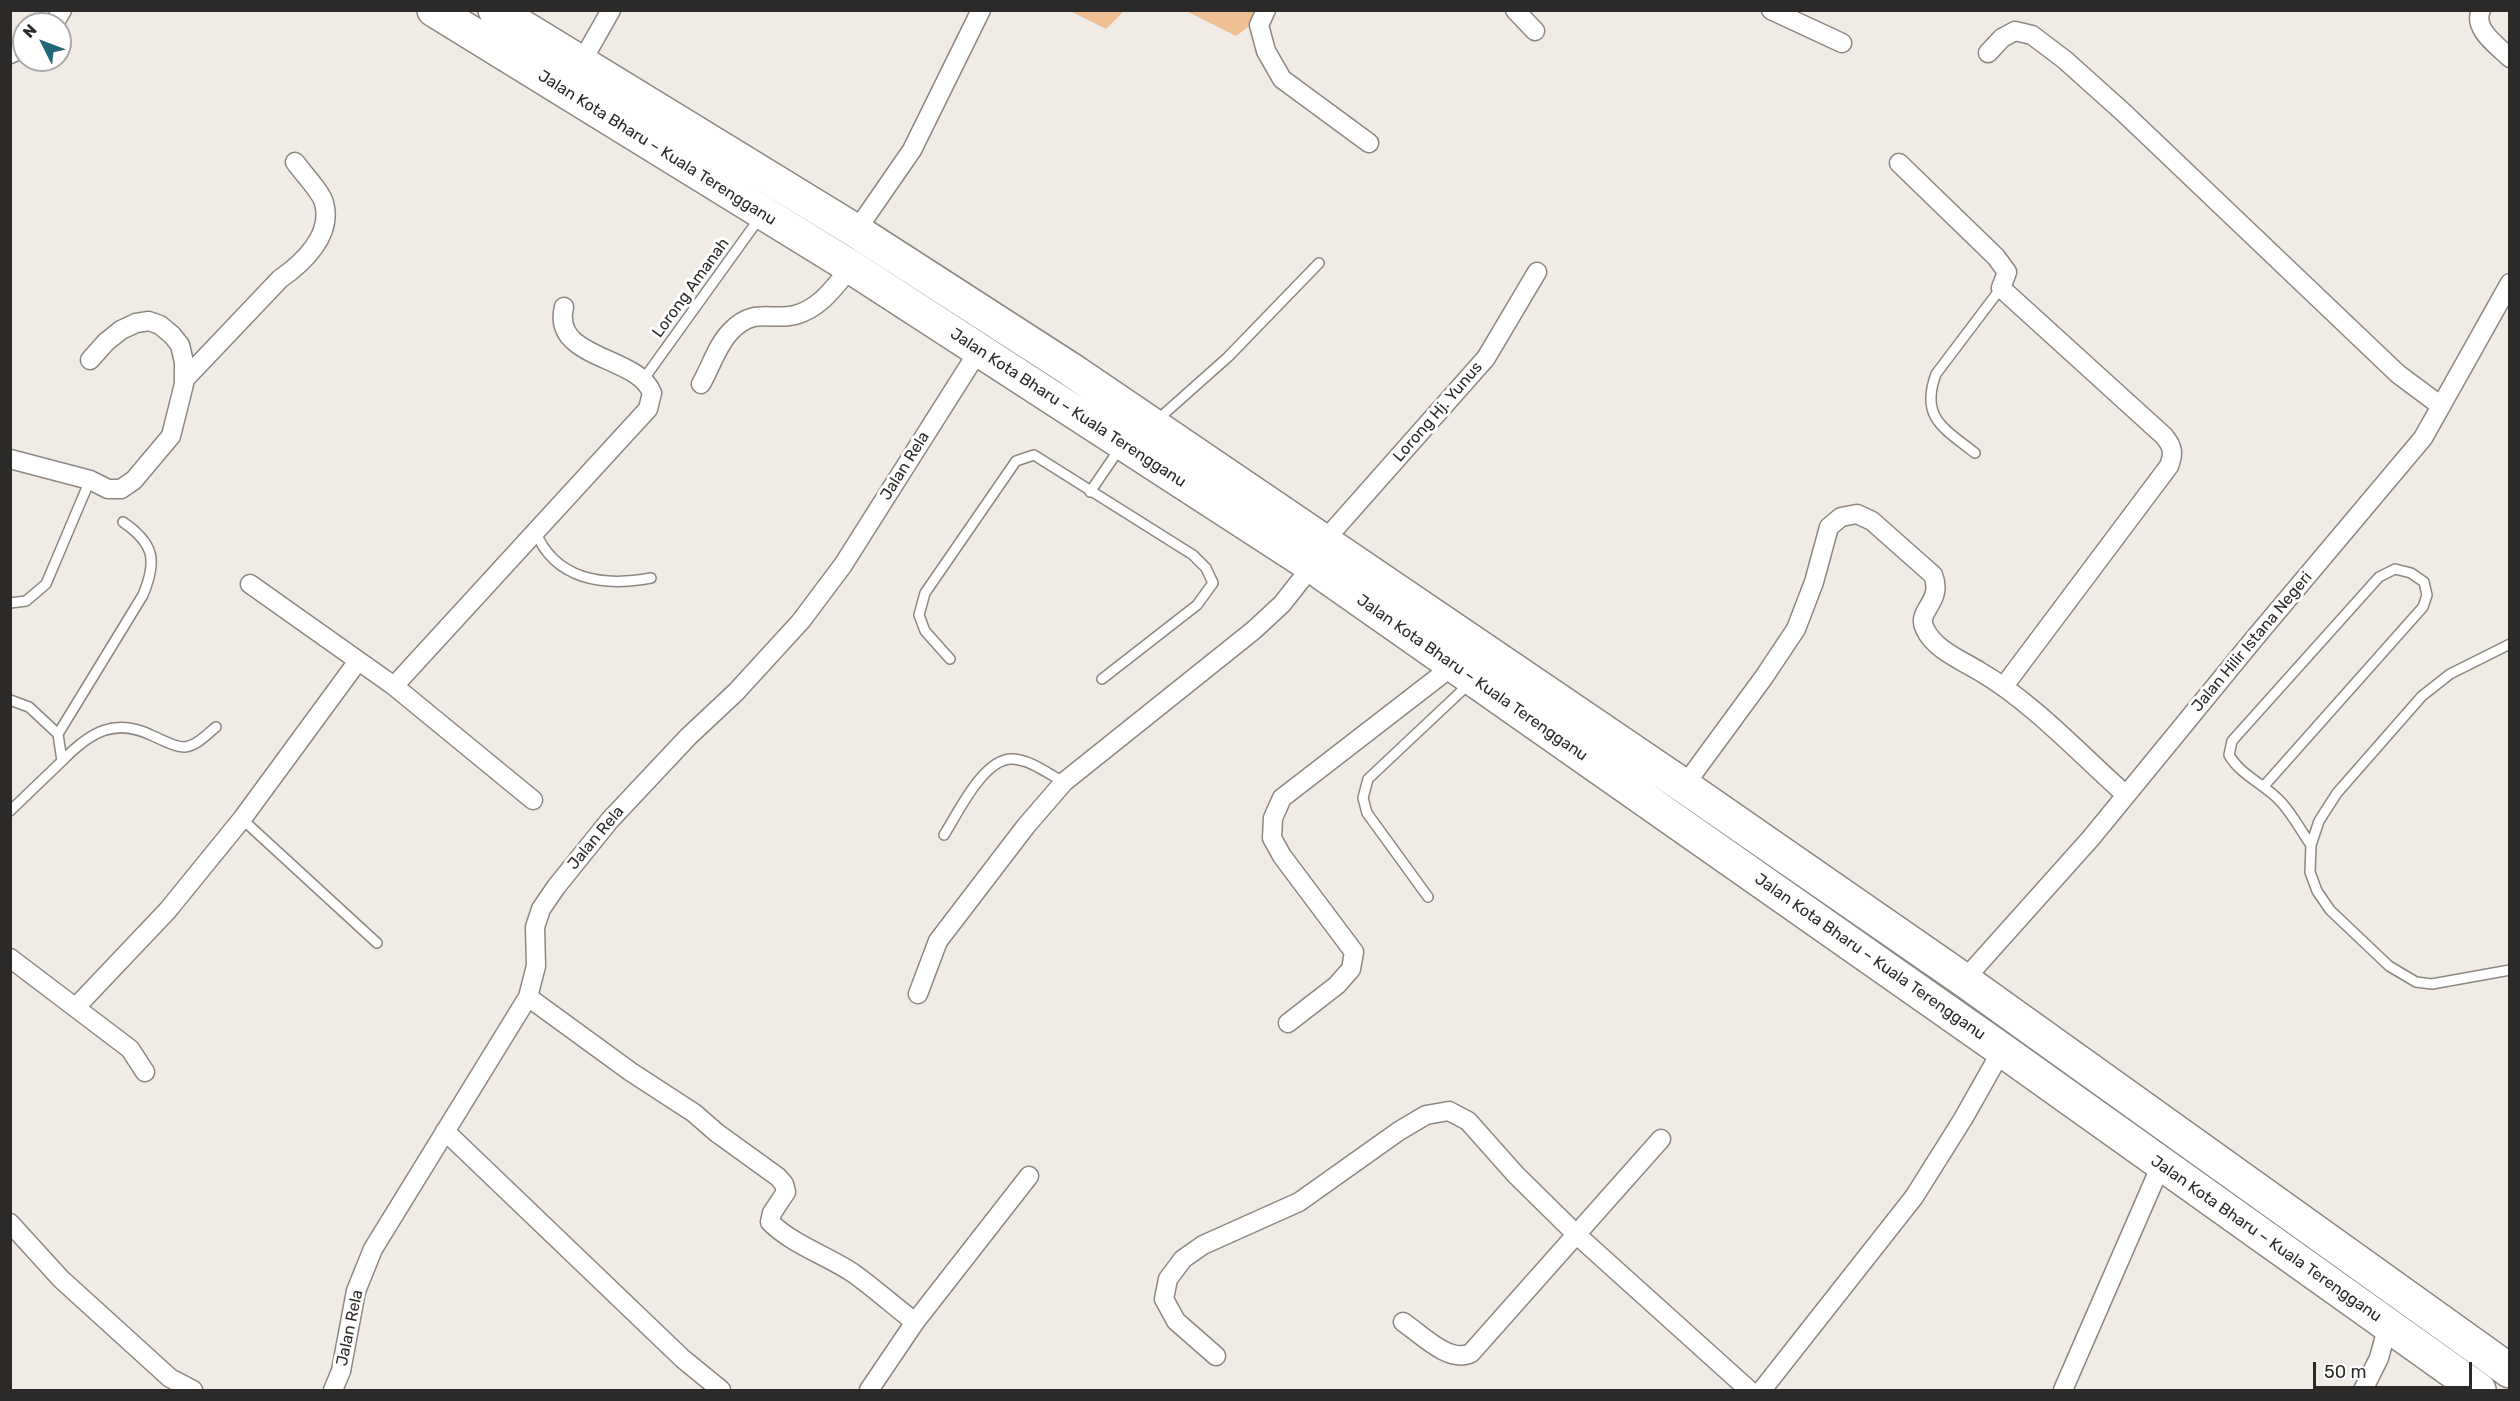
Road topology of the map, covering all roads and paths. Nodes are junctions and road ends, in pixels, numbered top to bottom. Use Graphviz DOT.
graph roads {
  1 [pos="434,10"];
  2 [pos="495,10"];
  3 [pos="611,10"];
  4 [pos="981,10"];
  5 [pos="1266,10"];
  6 [pos="1515,10"];
  7 [pos="1771,10"];
  8 [pos="2481,10"];
  9 [pos="1536,31"];
  10 [pos="1842,43"];
  11 [pos="1988,53"];
  12 [pos="2510,58"];
  13 [pos="581,63"];
  14 [pos="1369,144"];
  15 [pos="294,162"];
  16 [pos="1899,163"];
  17 [pos="763,213"];
  18 [pos="856,231"];
  19 [pos="1319,263"];
  20 [pos="851,267"];
  21 [pos="1537,272"];
  22 [pos="2510,283"];
  23 [pos="2001,288"];
  24 [pos="564,307"];
  25 [pos="979,350"];
  26 [pos="90,360"];
  27 [pos="184,380"];
  28 [pos="643,380"];
  29 [pos="701,384"];
  30 [pos="2441,406"];
  31 [pos="1152,425"];
  32 [pos="1123,444"];
  33 [pos="1975,453"];
  34 [pos="10,459"];
  35 [pos="90,480"];
  36 [pos="1090,492"];
  37 [pos="123,522"];
  38 [pos="535,531"];
  39 [pos="1318,554"];
  40 [pos="651,578"];
  41 [pos="250,584"];
  42 [pos="10,603"];
  43 [pos="2510,644"];
  44 [pos="950,659"];
  45 [pos="358,661"];
  46 [pos="1464,672"];
  47 [pos="1102,679"];
  48 [pos="394,686"];
  49 [pos="2004,686"];
  50 [pos="10,700"];
  51 [pos="216,727"];
  52 [pos="58,734"];
  53 [pos="62,761"];
  54 [pos="1064,782"];
  55 [pos="1684,786"];
  56 [pos="2264,786"];
  57 [pos="2126,795"];
  58 [pos="533,800"];
  59 [pos="10,811"];
  60 [pos="242,819"];
  61 [pos="944,835"];
  62 [pos="2311,845"];
  63 [pos="1428,897"];
  64 [pos="377,944"];
  65 [pos="10,958"];
  66 [pos="2510,970"];
  67 [pos="1964,980"];
  68 [pos="918,994"];
  69 [pos="528,997"];
  70 [pos="76,1007"];
  71 [pos="1288,1023"];
  72 [pos="2002,1050"];
  73 [pos="145,1072"];
  74 [pos="445,1131"];
  75 [pos="1662,1139"];
  76 [pos="2161,1165"];
  77 [pos="1029,1176"];
  78 [pos="10,1223"];
  79 [pos="1577,1235"];
  80 [pos="915,1322"];
  81 [pos="1403,1322"];
  82 [pos="2388,1326"];
  83 [pos="1216,1356"];
  84 [pos="2497,1358"];
  85 [pos="2471,1384"];
  86 [pos="193,1390"];
  87 [pos="333,1390"];
  88 [pos="721,1390"];
  89 [pos="869,1390"];
  90 [pos="1749,1390"];
  91 [pos="1762,1390"];
  92 [pos="2063,1390"];
  93 [pos="2363,1390"];
  1 -- 17 [label="highway, Jalan Kota Bharu – Kuala Terengganu"];
  2 -- 13 [label="highway, Jalan Kota Bharu – Kuala Terengganu"];
  3 -- 13 [label="street"];
  4 -- 18 [label="street"];
  5 -- 14 [label="street"];
  6 -- 9 [label="street"];
  7 -- 10 [label="street"];
  8 -- 12 [label="street"];
  11 -- 30 [label="street"];
  13 -- 18 [label="highway, Jalan Kota Bharu – Kuala Terengganu"];
  15 -- 27 [label="street"];
  16 -- 23 [label="street"];
  17 -- 20 [label="highway, Jalan Kota Bharu – Kuala Terengganu"];
  17 -- 28 [label="lane, Lorong Amanah"];
  18 -- 31 [label="highway, Jalan Kota Bharu – Kuala Terengganu"];
  19 -- 31 [label="lane"];
  20 -- 25 [label="highway, Jalan Kota Bharu – Kuala Terengganu"];
  20 -- 29 [label="street"];
  21 -- 39 [label="street, Lorong Hj. Yunus"];
  22 -- 30 [label="street, Jalan Hilir Istana Negeri"];
  23 -- 33 [label="lane"];
  23 -- 49 [label="street"];
  24 -- 28 [label="street"];
  25 -- 32 [label="highway, Jalan Kota Bharu – Kuala Terengganu"];
  25 -- 69 [label="street, Jalan Rela"];
  26 -- 27 [label="street"];
  27 -- 35 [label="street"];
  28 -- 38 [label="street"];
  30 -- 57 [label="street, Jalan Hilir Istana Negeri"];
  31 -- 39 [label="highway, Jalan Kota Bharu – Kuala Terengganu"];
  32 -- 36 [label="lane"];
  32 -- 39 [label="highway, Jalan Kota Bharu – Kuala Terengganu"];
  34 -- 35 [label="street"];
  35 -- 42 [label="lane"];
  36 -- 44 [label="lane"];
  36 -- 47 [label="lane"];
  37 -- 52 [label="lane"];
  38 -- 40 [label="lane"];
  38 -- 48 [label="street"];
  39 -- 46 [label="highway, Jalan Kota Bharu – Kuala Terengganu"];
  39 -- 54 [label="street, Lorong Hj. Yunus"];
  39 -- 55 [label="highway, Jalan Kota Bharu – Kuala Terengganu"];
  41 -- 45 [label="street"];
  43 -- 62 [label="lane"];
  45 -- 48 [label="street"];
  45 -- 60 [label="street"];
  46 -- 63 [label="lane"];
  46 -- 71 [label="street"];
  46 -- 72 [label="highway, Jalan Kota Bharu – Kuala Terengganu"];
  48 -- 58 [label="street"];
  49 -- 55 [label="street"];
  49 -- 57 [label="street"];
  50 -- 52 [label="lane"];
  51 -- 53 [label="lane"];
  52 -- 53 [label="lane"];
  53 -- 59 [label="lane"];
  54 -- 61 [label="lane"];
  54 -- 68 [label="street, Lorong Hj. Yunus"];
  55 -- 67 [label="highway, Jalan Kota Bharu – Kuala Terengganu"];
  56 -- 56 [label="lane"];
  56 -- 62 [label="lane"];
  57 -- 67 [label="street, Jalan Hilir Istana Negeri"];
  60 -- 64 [label="lane"];
  60 -- 70 [label="street"];
  62 -- 66 [label="lane"];
  65 -- 70 [label="street"];
  67 -- 84 [label="highway, Jalan Kota Bharu – Kuala Terengganu"];
  69 -- 74 [label="street, Jalan Rela"];
  69 -- 80 [label="street"];
  70 -- 73 [label="street"];
  72 -- 76 [label="highway, Jalan Kota Bharu – Kuala Terengganu"];
  72 -- 91 [label="street"];
  74 -- 87 [label="street, Jalan Rela"];
  74 -- 88 [label="street"];
  75 -- 79 [label="street"];
  76 -- 82 [label="highway, Jalan Kota Bharu – Kuala Terengganu"];
  76 -- 92 [label="street"];
  77 -- 80 [label="street"];
  78 -- 86 [label="street"];
  79 -- 81 [label="street"];
  79 -- 83 [label="street"];
  79 -- 90 [label="street"];
  80 -- 89 [label="street"];
  82 -- 85 [label="highway, Jalan Kota Bharu – Kuala Terengganu"];
  82 -- 93 [label="street"];
  84 -- 85 [label="street"];
}
